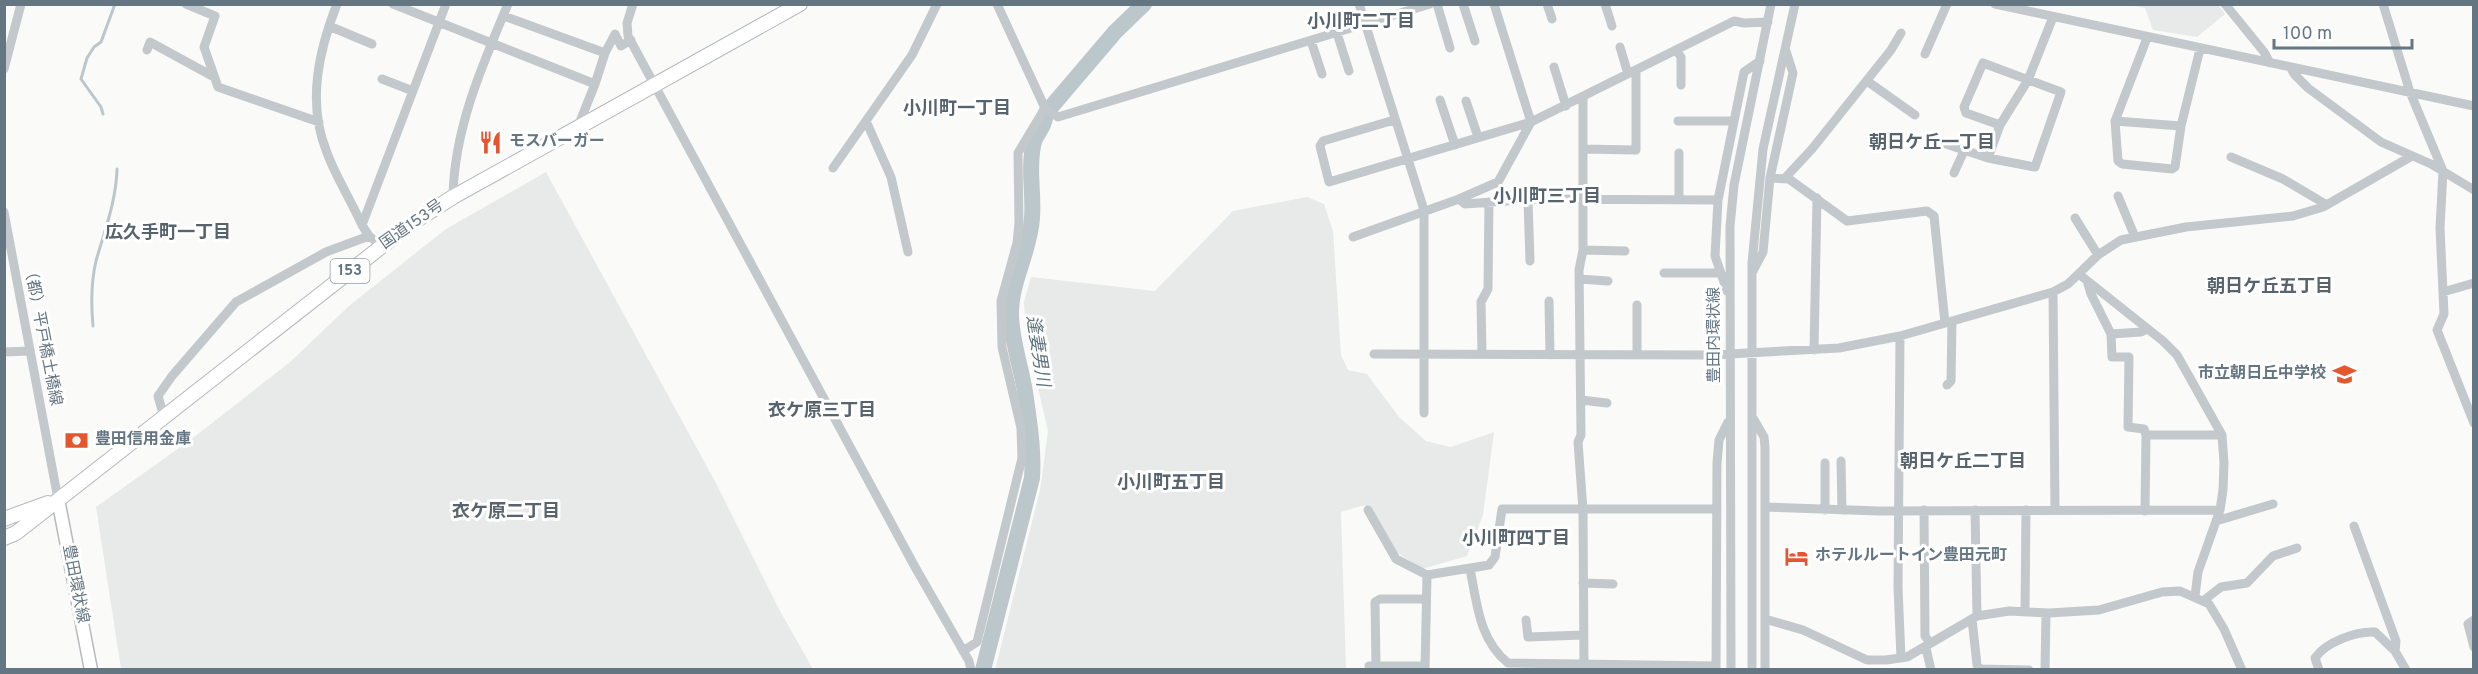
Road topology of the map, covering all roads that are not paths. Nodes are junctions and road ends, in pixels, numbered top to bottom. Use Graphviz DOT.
graph roads {
  1 [pos="21,4"];
  2 [pos="186,4"];
  3 [pos="337,4"];
  4 [pos="393,4"];
  5 [pos="446,4"];
  6 [pos="508,4"];
  7 [pos="633,4"];
  8 [pos="800,4"];
  9 [pos="937,4"];
  10 [pos="997,4"];
  11 [pos="1359,4"];
  12 [pos="1430,4"];
  13 [pos="1437,4"];
  14 [pos="1463,4"];
  15 [pos="1494,4"];
  16 [pos="1547,4"];
  17 [pos="1605,4"];
  18 [pos="1771,4"];
  19 [pos="1795,4"];
  20 [pos="1947,4"];
  21 [pos="1995,4"];
  22 [pos="2225,4"];
  23 [pos="2383,4"];
  24 [pos="504,16"];
  25 [pos="2053,17"];
  26 [pos="1552,19"];
  27 [pos="1768,22"];
  28 [pos="439,23"];
  29 [pos="1365,24"];
  30 [pos="329,26"];
  31 [pos="1612,26"];
  32 [pos="1337,33"];
  33 [pos="1901,33"];
  34 [pos="2147,38"];
  35 [pos="631,40"];
  36 [pos="1311,41"];
  37 [pos="1475,41"];
  38 [pos="372,44"];
  39 [pos="492,45"];
  40 [pos="1620,47"];
  41 [pos="1450,48"];
  42 [pos="1785,49"];
  43 [pos="2200,49"];
  44 [pos="147,50"];
  45 [pos="1676,50"];
  46 [pos="605,53"];
  47 [pos="1925,54"];
  48 [pos="1760,62"];
  49 [pos="2270,63"];
  50 [pos="1554,67"];
  51 [pos="2291,68"];
  52 [pos="4,69"];
  53 [pos="1349,71"];
  54 [pos="1632,72"];
  55 [pos="1322,75"];
  56 [pos="214,77"];
  57 [pos="382,79"];
  58 [pos="2028,80"];
  59 [pos="1867,81"];
  60 [pos="595,84"];
  61 [pos="1681,85"];
  62 [pos="655,87"];
  63 [pos="413,91"];
  64 [pos="2410,92"];
  65 [pos="1583,98"];
  66 [pos="1440,100"];
  67 [pos="1466,101"];
  68 [pos="1566,106"];
  69 [pos="2474,106"];
  70 [pos="1045,108"];
  71 [pos="1915,115"];
  72 [pos="1394,120"];
  73 [pos="866,121"];
  74 [pos="1678,121"];
  75 [pos="1734,121"];
  76 [pos="2115,121"];
  77 [pos="319,122"];
  78 [pos="1531,122"];
  79 [pos="2000,125"];
  80 [pos="2181,126"];
  81 [pos="576,131"];
  82 [pos="1478,137"];
  83 [pos="1946,144"];
  84 [pos="1455,145"];
  85 [pos="1583,149"];
  86 [pos="1964,151"];
  87 [pos="1679,153"];
  88 [pos="2412,156"];
  89 [pos="2231,157"];
  90 [pos="1988,158"];
  91 [pos="1406,161"];
  92 [pos="832,168"];
  93 [pos="2443,171"];
  94 [pos="1954,173"];
  95 [pos="1770,178"];
  96 [pos="1785,178"];
  97 [pos="2474,190"];
  98 [pos="2118,196"];
  99 [pos="453,197"];
  100 [pos="1817,198"];
  101 [pos="1459,199"];
  102 [pos="1582,200"];
  103 [pos="1679,200"];
  104 [pos="1718,200"];
  105 [pos="1528,201"];
  106 [pos="1489,202"];
  107 [pos="2327,205"];
  108 [pos="1424,210"];
  109 [pos="4,212"];
  110 [pos="2075,218"];
  111 [pos="362,225"];
  112 [pos="369,236"];
  113 [pos="1353,237"];
  114 [pos="2135,237"];
  115 [pos="382,246"];
  116 [pos="8,249"];
  117 [pos="1583,250"];
  118 [pos="1625,251"];
  119 [pos="908,252"];
  120 [pos="2098,255"];
  121 [pos="1530,261"];
  122 [pos="1664,273"];
  123 [pos="1719,273"];
  124 [pos="1752,274"];
  125 [pos="2084,278"];
  126 [pos="1579,279"];
  127 [pos="1608,281"];
  128 [pos="2474,283"];
  129 [pos="2053,292"];
  130 [pos="2443,292"];
  131 [pos="1729,297"];
  132 [pos="1549,301"];
  133 [pos="1637,305"];
  134 [pos="1948,322"];
  135 [pos="2147,328"];
  136 [pos="2111,334"];
  137 [pos="1900,336"];
  138 [pos="1814,350"];
  139 [pos="29,351"];
  140 [pos="4,352"];
  141 [pos="1753,352"];
  142 [pos="1730,353"];
  143 [pos="1374,354"];
  144 [pos="1425,354"];
  145 [pos="1482,354"];
  146 [pos="1550,355"];
  147 [pos="1580,355"];
  148 [pos="1637,355"];
  149 [pos="1947,385"];
  150 [pos="1581,400"];
  151 [pos="1607,403"];
  152 [pos="1424,413"];
  153 [pos="164,417"];
  154 [pos="1753,417"];
  155 [pos="1729,420"];
  156 [pos="2474,423"];
  157 [pos="2146,435"];
  158 [pos="2222,435"];
  159 [pos="1841,461"];
  160 [pos="1824,463"];
  161 [pos="58,499"];
  162 [pos="2273,504"];
  163 [pos="1765,507"];
  164 [pos="1717,509"];
  165 [pos="1368,510"];
  166 [pos="1583,510"];
  167 [pos="1825,510"];
  168 [pos="1842,510"];
  169 [pos="1898,510"];
  170 [pos="1924,510"];
  171 [pos="1975,510"];
  172 [pos="2026,510"];
  173 [pos="2055,510"];
  174 [pos="2220,510"];
  175 [pos="2145,511"];
  176 [pos="5,517"];
  177 [pos="2216,521"];
  178 [pos="2354,526"];
  179 [pos="4,538"];
  180 [pos="2297,548"];
  181 [pos="1752,559"];
  182 [pos="1470,569"];
  183 [pos="1717,570"];
  184 [pos="1427,575"];
  185 [pos="1765,578"];
  186 [pos="1583,582"];
  187 [pos="1613,584"];
  188 [pos="1730,590"];
  189 [pos="2199,598"];
  190 [pos="1426,600"];
  191 [pos="1730,608"];
  192 [pos="2025,612"];
  193 [pos="2046,613"];
  194 [pos="1975,617"];
  195 [pos="1766,619"];
  196 [pos="1526,620"];
  197 [pos="2474,620"];
  198 [pos="1717,630"];
  199 [pos="1583,635"];
  200 [pos="1928,646"];
  201 [pos="2474,647"];
  202 [pos="963,651"];
  203 [pos="2395,651"];
  204 [pos="1901,658"];
  205 [pos="1531,667"];
  206 [pos="1584,667"];
  207 [pos="2405,667"];
  208 [pos="1425,668"];
  209 [pos="1716,668"];
  210 [pos="92,669"];
  211 [pos="971,669"];
  212 [pos="1731,669"];
  213 [pos="1752,669"];
  214 [pos="1766,669"];
  215 [pos="1931,669"];
  216 [pos="2029,669"];
  217 [pos="2045,669"];
  218 [pos="2242,669"];
  219 [pos="2319,669"];
  220 [pos="2394,669"];
  1 -- 52 [label="street"];
  2 -- 56 [label="street"];
  3 -- 30 [label="street"];
  4 -- 28 [label="street"];
  5 -- 28 [label="street"];
  6 -- 24 [label="street"];
  7 -- 35 [label="street"];
  8 -- 62 [label="highway, 国道153号 / 153"];
  9 -- 73 [label="street"];
  10 -- 70 [label="street"];
  11 -- 29 [label="street"];
  12 -- 29 [label="street"];
  13 -- 41 [label="street"];
  14 -- 37 [label="street"];
  15 -- 78 [label="street"];
  16 -- 26 [label="street"];
  17 -- 31 [label="street"];
  18 -- 27 [label="street, 豊田内環状線"];
  19 -- 42 [label="street"];
  20 -- 47 [label="street"];
  21 -- 25 [label="street"];
  22 -- 49 [label="street"];
  23 -- 64 [label="street"];
  24 -- 39 [label="street"];
  24 -- 46 [label="street"];
  25 -- 34 [label="street"];
  25 -- 58 [label="street"];
  27 -- 45 [label="street"];
  27 -- 48 [label="street, 豊田内環状線"];
  28 -- 39 [label="street"];
  28 -- 63 [label="street"];
  29 -- 32 [label="street"];
  29 -- 72 [label="street"];
  30 -- 38 [label="street"];
  30 -- 77 [label="street"];
  32 -- 36 [label="street"];
  32 -- 53 [label="street"];
  33 -- 59 [label="street"];
  34 -- 43 [label="street"];
  34 -- 76 [label="street"];
  35 -- 46 [label="street"];
  35 -- 62 [label="street"];
  36 -- 55 [label="street"];
  36 -- 70 [label="street"];
  39 -- 60 [label="street"];
  39 -- 99 [label="street"];
  40 -- 54 [label="street"];
  42 -- 95 [label="street"];
  42 -- 124 [label="street"];
  43 -- 49 [label="street"];
  43 -- 80 [label="street"];
  44 -- 56 [label="street"];
  45 -- 54 [label="street"];
  45 -- 61 [label="street"];
  46 -- 60 [label="street"];
  48 -- 75 [label="street"];
  48 -- 131 [label="street, 豊田内環状線"];
  49 -- 51 [label="street"];
  50 -- 68 [label="street"];
  51 -- 64 [label="street"];
  51 -- 88 [label="street"];
  54 -- 65 [label="street"];
  54 -- 85 [label="street"];
  56 -- 77 [label="street"];
  57 -- 63 [label="street"];
  58 -- 79 [label="street"];
  58 -- 79 [label="street"];
  58 -- 90 [label="street"];
  59 -- 71 [label="street"];
  59 -- 96 [label="street"];
  60 -- 81 [label="street"];
  62 -- 81 [label="highway, 国道153号 / 153"];
  62 -- 202 [label="street"];
  63 -- 111 [label="street"];
  64 -- 69 [label="street"];
  64 -- 93 [label="street"];
  65 -- 68 [label="street"];
  65 -- 85 [label="street"];
  66 -- 84 [label="street"];
  67 -- 82 [label="street"];
  68 -- 78 [label="street"];
  70 -- 202 [label="street"];
  72 -- 91 [label="street"];
  72 -- 91 [label="street"];
  73 -- 92 [label="street"];
  73 -- 119 [label="street"];
  74 -- 75 [label="street"];
  75 -- 104 [label="street"];
  76 -- 80 [label="street"];
  76 -- 80 [label="street"];
  77 -- 111 [label="street"];
  78 -- 82 [label="street"];
  78 -- 101 [label="street"];
  79 -- 90 [label="street"];
  81 -- 99 [label="highway, 国道153号 / 153"];
  82 -- 84 [label="street"];
  83 -- 86 [label="street"];
  84 -- 91 [label="street"];
  85 -- 102 [label="street"];
  86 -- 90 [label="street"];
  86 -- 94 [label="street"];
  87 -- 103 [label="street"];
  88 -- 93 [label="street"];
  88 -- 107 [label="street"];
  89 -- 107 [label="street"];
  91 -- 108 [label="street"];
  93 -- 97 [label="street"];
  93 -- 130 [label="street"];
  95 -- 96 [label="street"];
  95 -- 124 [label="street"];
  96 -- 100 [label="street"];
  98 -- 114 [label="street"];
  99 -- 115 [label="highway, 国道153号 / 153"];
  100 -- 134 [label="street"];
  100 -- 138 [label="street"];
  101 -- 106 [label="street"];
  101 -- 108 [label="street"];
  102 -- 103 [label="street"];
  102 -- 105 [label="street"];
  102 -- 117 [label="street"];
  103 -- 104 [label="street"];
  104 -- 123 [label="street"];
  105 -- 106 [label="street"];
  105 -- 121 [label="street"];
  106 -- 145 [label="street"];
  107 -- 114 [label="street"];
  108 -- 113 [label="street"];
  108 -- 144 [label="street"];
  109 -- 116 [label="street, （都）平戸橋土橋線"];
  110 -- 120 [label="street"];
  111 -- 112 [label="street"];
  112 -- 115 [label="street"];
  112 -- 153 [label="street"];
  114 -- 120 [label="street"];
  115 -- 153 [label="highway, 国道153号 / 153"];
  116 -- 139 [label="street, （都）平戸橋土橋線"];
  117 -- 118 [label="street"];
  117 -- 126 [label="street"];
  120 -- 125 [label="street"];
  122 -- 123 [label="street"];
  123 -- 131 [label="street"];
  124 -- 141 [label="street"];
  125 -- 129 [label="street"];
  125 -- 135 [label="street"];
  125 -- 136 [label="street"];
  126 -- 127 [label="street"];
  126 -- 147 [label="street"];
  128 -- 130 [label="street"];
  129 -- 134 [label="street"];
  129 -- 173 [label="street"];
  130 -- 156 [label="street"];
  131 -- 142 [label="street, 豊田内環状線"];
  132 -- 146 [label="street"];
  133 -- 148 [label="street"];
  134 -- 137 [label="street"];
  134 -- 149 [label="street"];
  135 -- 136 [label="street"];
  135 -- 158 [label="street"];
  136 -- 157 [label="street"];
  137 -- 138 [label="street"];
  137 -- 169 [label="street"];
  138 -- 141 [label="street"];
  139 -- 140 [label="street"];
  139 -- 161 [label="street, （都）平戸橋土橋線"];
  141 -- 142 [label="street"];
  141 -- 154 [label="street"];
  142 -- 148 [label="street"];
  142 -- 155 [label="street, 豊田内環状線"];
  143 -- 144 [label="street"];
  144 -- 145 [label="street"];
  144 -- 152 [label="street"];
  145 -- 146 [label="street"];
  146 -- 147 [label="street"];
  147 -- 148 [label="street"];
  147 -- 150 [label="street"];
  150 -- 151 [label="street"];
  150 -- 166 [label="street"];
  153 -- 161 [label="highway, 国道153号 / 153"];
  154 -- 163 [label="street"];
  154 -- 181 [label="street"];
  155 -- 164 [label="street"];
  155 -- 188 [label="street, 豊田内環状線"];
  157 -- 158 [label="street"];
  157 -- 175 [label="street"];
  158 -- 174 [label="street"];
  159 -- 168 [label="street"];
  160 -- 167 [label="street"];
  161 -- 176 [label="highway, 国道153号 / 153"];
  161 -- 179 [label="highway, 国道153号 / 153"];
  161 -- 210 [label="main road, 豊田環状線"];
  162 -- 177 [label="street"];
  163 -- 167 [label="street"];
  163 -- 185 [label="street"];
  164 -- 166 [label="street"];
  164 -- 183 [label="street"];
  165 -- 184 [label="street"];
  166 -- 182 [label="street"];
  166 -- 186 [label="street"];
  167 -- 168 [label="street"];
  168 -- 169 [label="street"];
  169 -- 170 [label="street"];
  169 -- 204 [label="street"];
  170 -- 171 [label="street"];
  170 -- 200 [label="street"];
  171 -- 172 [label="street"];
  171 -- 194 [label="street"];
  172 -- 173 [label="street"];
  172 -- 192 [label="street"];
  173 -- 175 [label="street"];
  174 -- 175 [label="street"];
  174 -- 177 [label="street"];
  177 -- 189 [label="street"];
  178 -- 203 [label="street"];
  180 -- 189 [label="street"];
  181 -- 185 [label="street"];
  181 -- 213 [label="street"];
  182 -- 184 [label="street"];
  182 -- 205 [label="street"];
  183 -- 188 [label="street"];
  183 -- 198 [label="street"];
  184 -- 190 [label="street"];
  185 -- 195 [label="street"];
  186 -- 187 [label="street"];
  186 -- 199 [label="street"];
  188 -- 191 [label="street, 豊田内環状線"];
  189 -- 193 [label="street"];
  189 -- 218 [label="street"];
  190 -- 208 [label="street"];
  190 -- 208 [label="street"];
  191 -- 198 [label="street"];
  191 -- 212 [label="street, 豊田内環状線"];
  192 -- 193 [label="street"];
  192 -- 194 [label="street"];
  193 -- 217 [label="street"];
  194 -- 200 [label="street"];
  194 -- 216 [label="street"];
  195 -- 204 [label="street"];
  195 -- 214 [label="street"];
  196 -- 199 [label="street"];
  197 -- 201 [label="street"];
  198 -- 209 [label="street"];
  199 -- 206 [label="street"];
  200 -- 204 [label="street"];
  200 -- 215 [label="street"];
  202 -- 211 [label="street"];
  203 -- 207 [label="street"];
  203 -- 219 [label="street"];
  205 -- 206 [label="street"];
  206 -- 209 [label="street"];
  207 -- 220 [label="street"];
}
